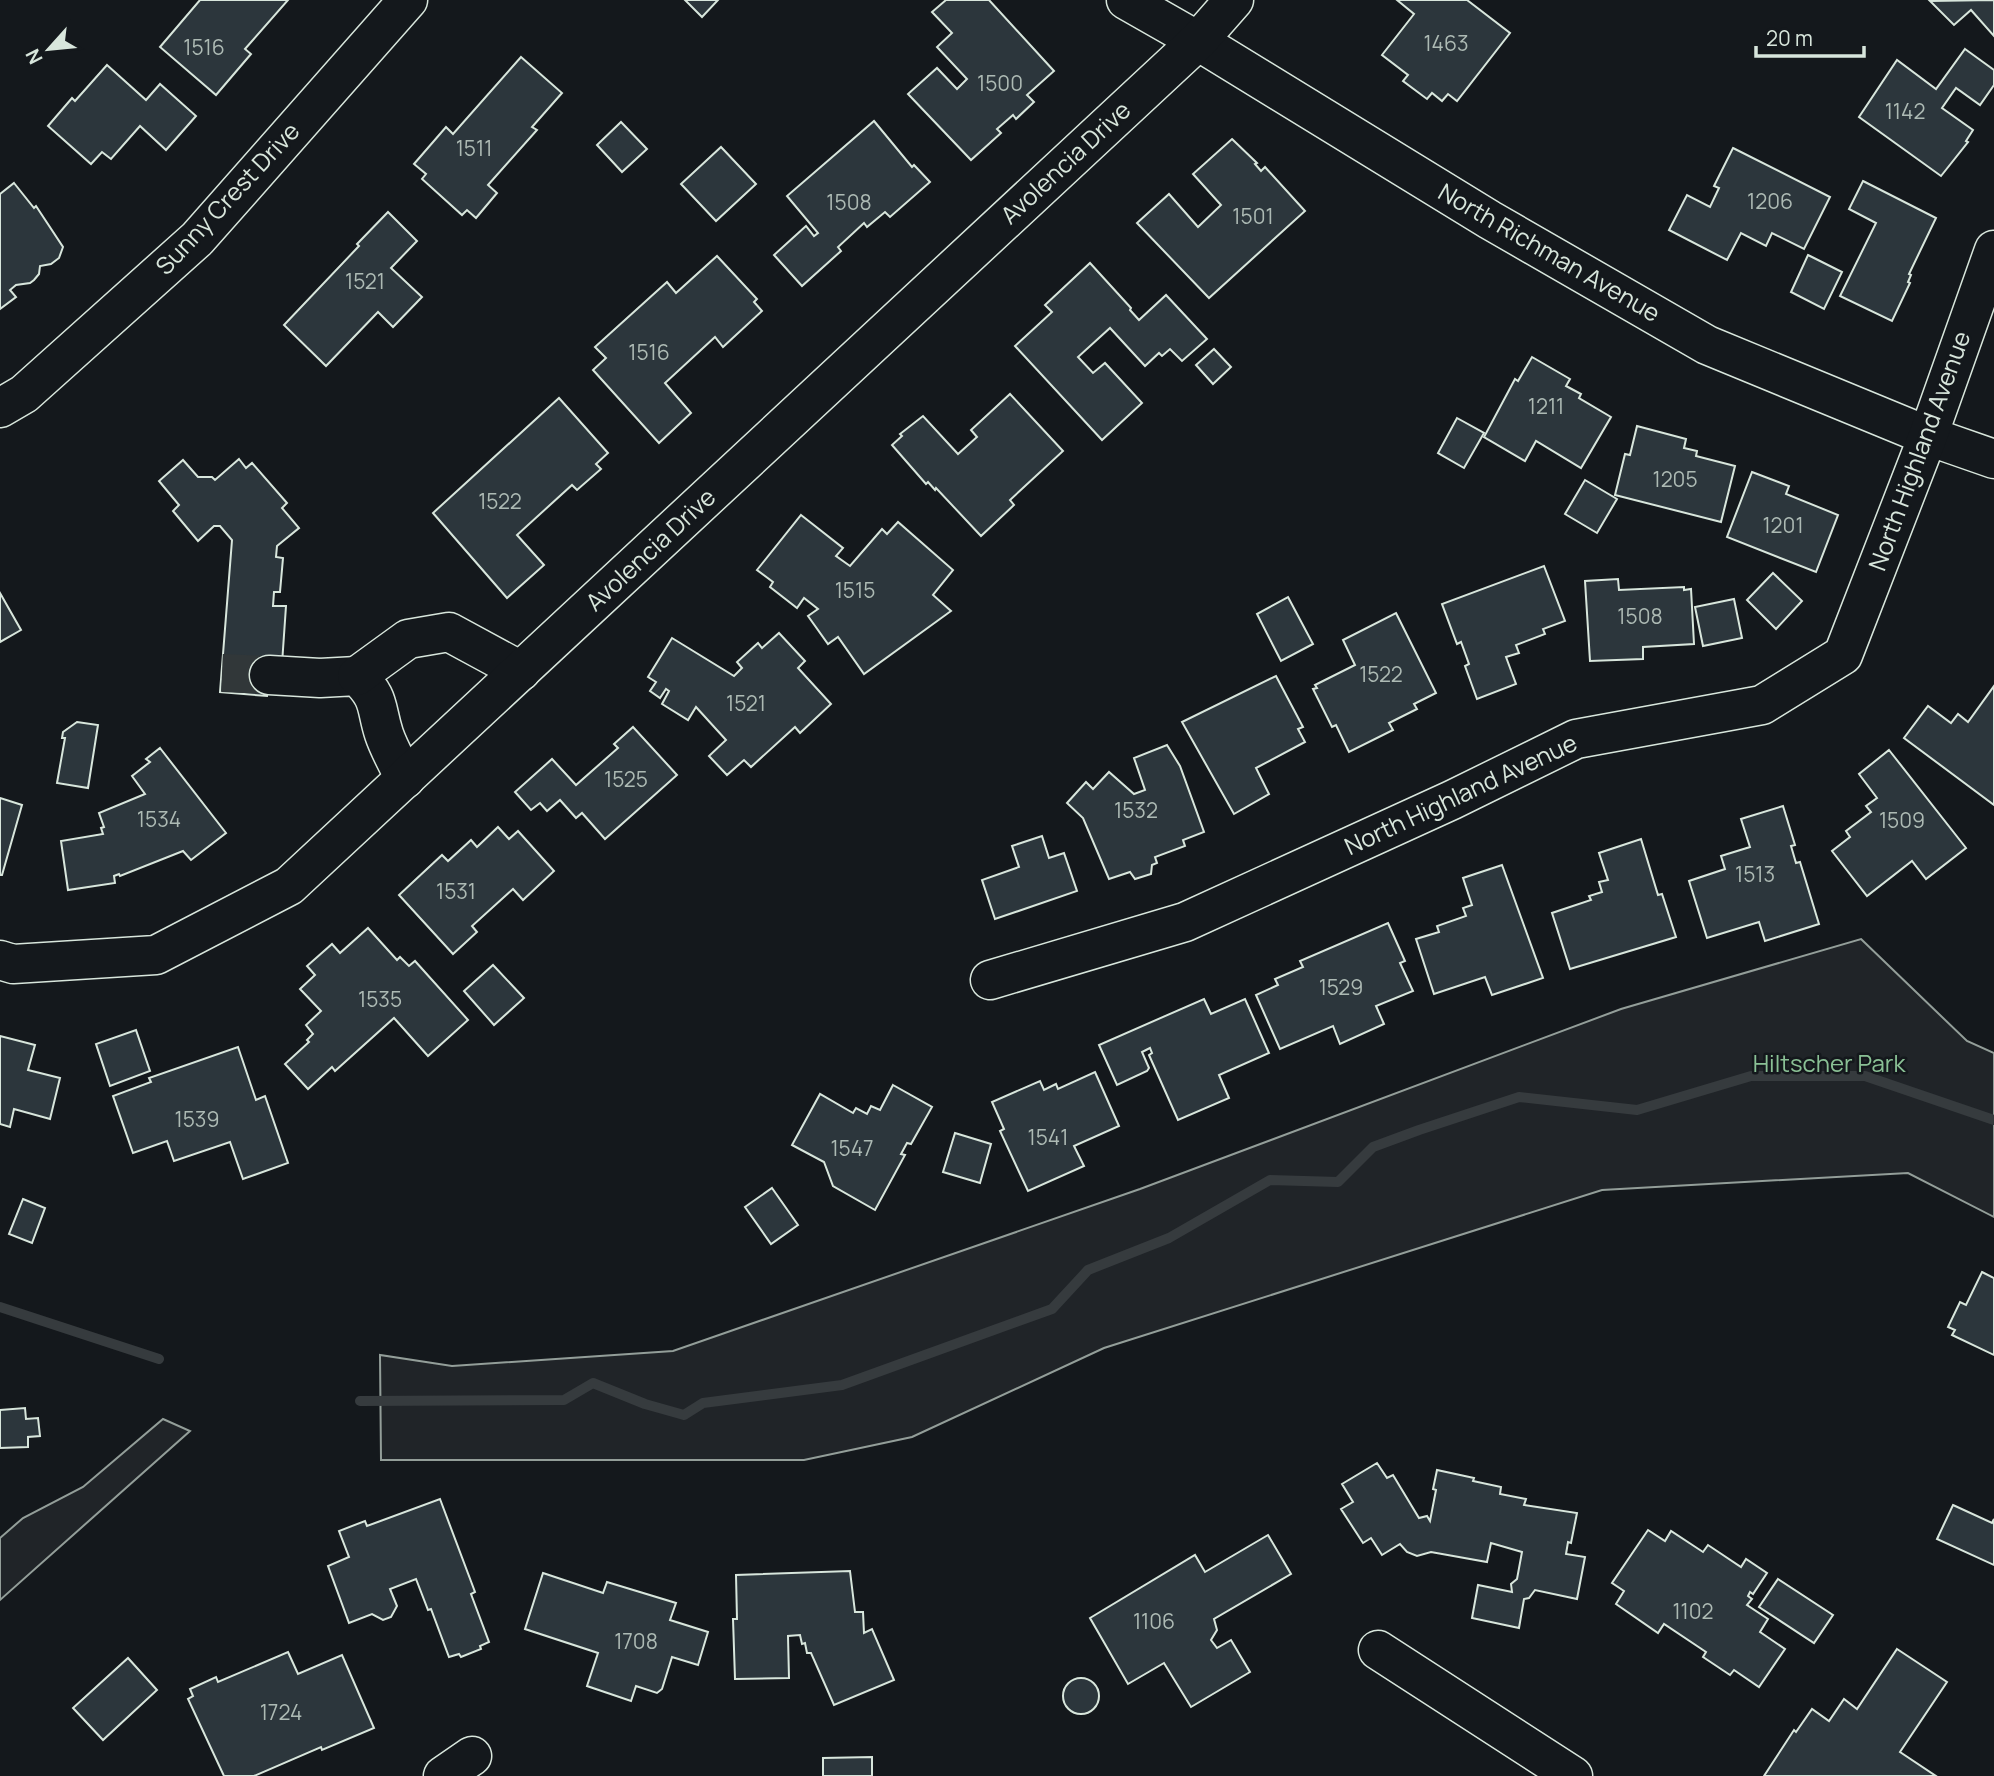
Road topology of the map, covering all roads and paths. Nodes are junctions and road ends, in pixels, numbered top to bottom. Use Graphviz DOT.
graph roads {
  1 [pos="408,0"];
  2 [pos="1126,0"];
  3 [pos="1234,0"];
  4 [pos="1198,41"];
  5 [pos="1994,250"];
  6 [pos="0,408"];
  7 [pos="1928,436"];
  8 [pos="1994,459"];
  9 [pos="521,671"];
  10 [pos="269,675"];
  11 [pos="357,676"];
  12 [pos="405,779"];
  13 [pos="0,960"];
  14 [pos="990,980"];
  15 [pos="1378,1650"];
  16 [pos="1573,1776"];
  1 -- 6 [label="street, Sunny Crest Drive"];
  2 -- 4 [label="street, North Richman Avenue"];
  3 -- 4 [label="street, Avolencia Drive"];
  4 -- 7 [label="street, North Richman Avenue"];
  4 -- 9 [label="street, Avolencia Drive"];
  5 -- 7 [label="street, North Highland Avenue"];
  7 -- 8 [label="street, North Richman Avenue"];
  7 -- 14 [label="street, North Highland Avenue"];
  9 -- 11 [label="street"];
  9 -- 12 [label="street, Avolencia Drive"];
  10 -- 11 [label="street"];
  11 -- 12 [label="street"];
  12 -- 13 [label="street, Avolencia Drive"];
  15 -- 16 [label="street"];
}
